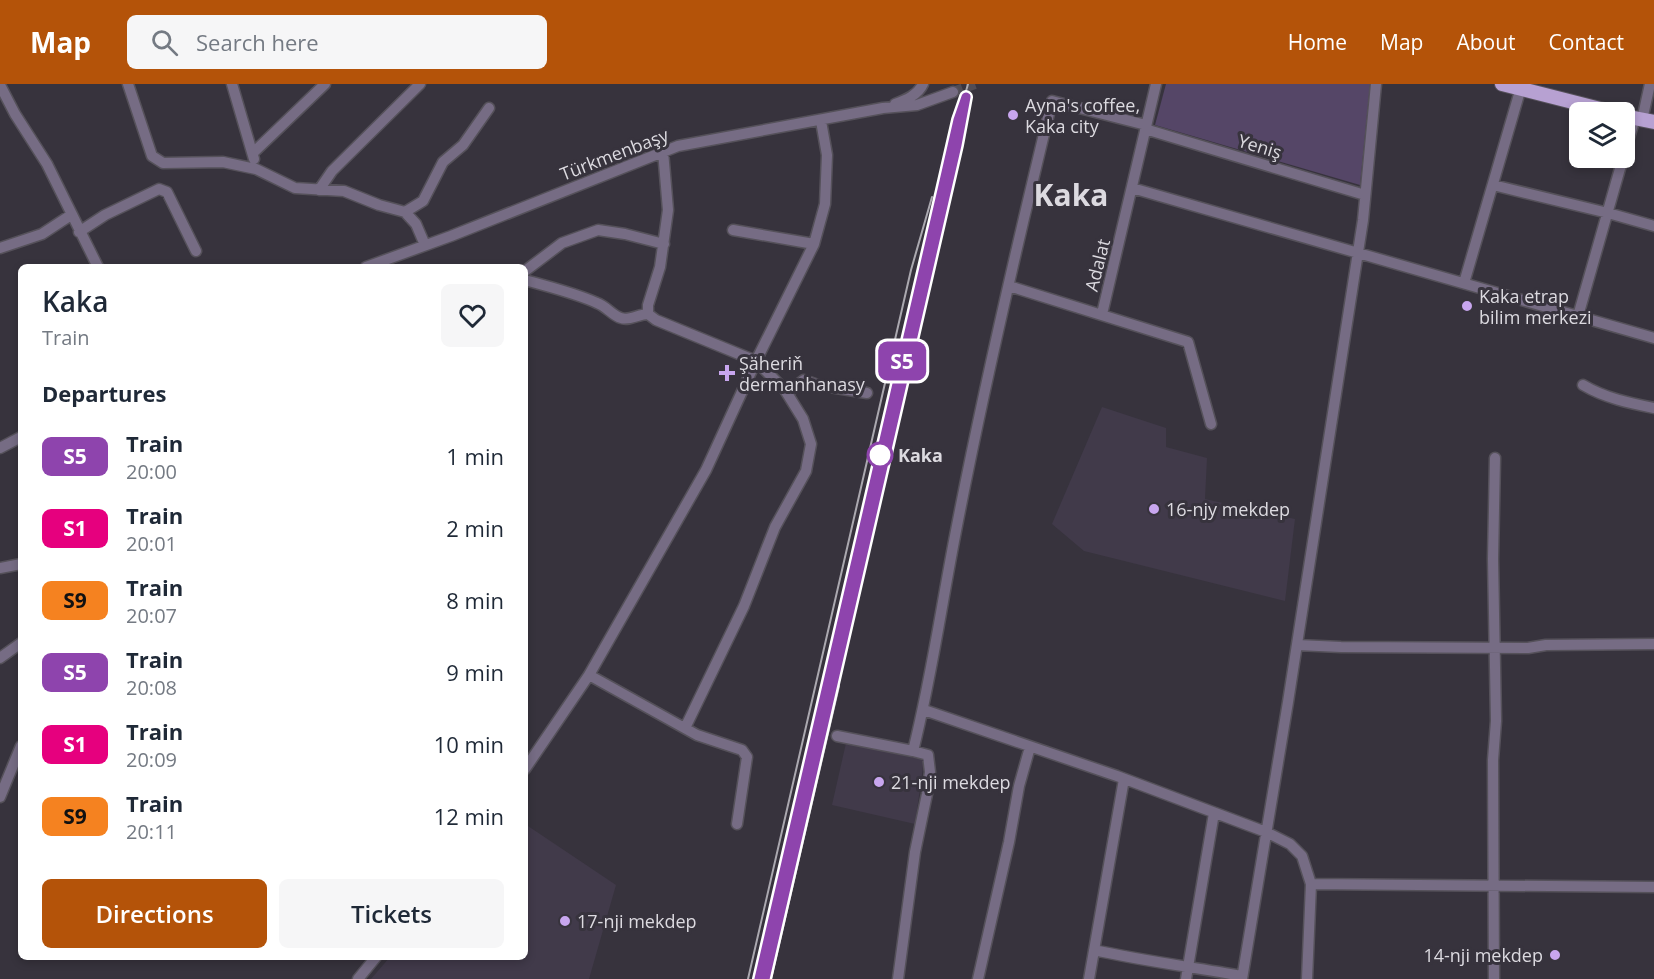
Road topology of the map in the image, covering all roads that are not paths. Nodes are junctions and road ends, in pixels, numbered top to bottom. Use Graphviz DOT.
graph roads {
  1 [pos="128,84"];
  2 [pos="232,84"];
  3 [pos="325,84"];
  4 [pos="420,84"];
  5 [pos="923,84"];
  6 [pos="1156,84"];
  7 [pos="1376,84"];
  8 [pos="1502,84"];
  9 [pos="1650,84"];
  10 [pos="0,85"];
  11 [pos="1522,87"];
  12 [pos="953,92"];
  13 [pos="1576,102"];
  14 [pos="489,108"];
  15 [pos="883,108"];
  16 [pos="1639,119"];
  17 [pos="821,121"];
  18 [pos="1146,127"];
  19 [pos="663,151"];
  20 [pos="253,153"];
  21 [pos="1621,168"];
  22 [pos="256,169"];
  23 [pos="1493,185"];
  24 [pos="1132,188"];
  25 [pos="319,190"];
  26 [pos="1365,195"];
  27 [pos="405,212"];
  28 [pos="1608,213"];
  29 [pos="71,215"];
  30 [pos="1654,226"];
  31 [pos="734,230"];
  32 [pos="79,232"];
  33 [pos="664,244"];
  34 [pos="814,244"];
  35 [pos="426,245"];
  36 [pos="0,248"];
  37 [pos="196,251"];
  38 [pos="1358,252"];
  39 [pos="96,264"];
  40 [pos="374,264"];
  41 [pos="528,269"];
  42 [pos="528,281"];
  43 [pos="1464,283"];
  44 [pos="1009,286"];
  45 [pos="648,314"];
  46 [pos="1102,314"];
  47 [pos="1578,316"];
  48 [pos="1654,338"];
  49 [pos="756,361"];
  50 [pos="1583,385"];
  51 [pos="787,393"];
  52 [pos="867,393"];
  53 [pos="1654,408"];
  54 [pos="1210,424"];
  55 [pos="18,439"];
  56 [pos="0,448"];
  57 [pos="1495,458"];
  58 [pos="18,565"];
  59 [pos="0,568"];
  60 [pos="1654,644"];
  61 [pos="18,645"];
  62 [pos="1297,645"];
  63 [pos="1494,648"];
  64 [pos="0,658"];
  65 [pos="589,675"];
  66 [pos="924,710"];
  67 [pos="685,728"];
  68 [pos="837,736"];
  69 [pos="1030,747"];
  70 [pos="914,751"];
  71 [pos="18,753"];
  72 [pos="528,765"];
  73 [pos="1124,779"];
  74 [pos="0,797"];
  75 [pos="1214,813"];
  76 [pos="737,824"];
  77 [pos="1266,832"];
  78 [pos="1311,884"];
  79 [pos="1494,885"];
  80 [pos="1654,887"];
  81 [pos="1094,950"];
  82 [pos="374,960"];
  83 [pos="1188,966"];
  84 [pos="1242,977"];
  85 [pos="358,979"];
  86 [pos="898,979"];
  87 [pos="978,979"];
  88 [pos="1089,979"];
  89 [pos="1186,979"];
  90 [pos="1307,979"];
  91 [pos="1494,979"];
  1 -- 22 [label="street"];
  2 -- 20 [label="street"];
  3 -- 20 [label="street"];
  4 -- 25 [label="street"];
  5 -- 15 [label="street"];
  6 -- 18 [label="street, Adalat"];
  7 -- 26 [label="street"];
  8 -- 11 [label="main road"];
  9 -- 16 [label="street"];
  10 -- 29 [label="street"];
  11 -- 13 [label="main road"];
  11 -- 23 [label="street"];
  12 -- 15 [label="street, Türkmenbaşy"];
  14 -- 27 [label="street"];
  15 -- 17 [label="street, Türkmenbaşy"];
  17 -- 19 [label="street, Türkmenbaşy"];
  17 -- 34 [label="street"];
  18 -- 24 [label="street, Adalat"];
  18 -- 26 [label="street, Yeniş"];
  18 -- 44 [label="street, Yeniş"];
  19 -- 33 [label="street"];
  19 -- 35 [label="street, Türkmenbaşy"];
  20 -- 22 [label="street"];
  21 -- 28 [label="street"];
  22 -- 25 [label="street"];
  23 -- 28 [label="street"];
  23 -- 43 [label="street"];
  24 -- 38 [label="street"];
  24 -- 46 [label="street, Adalat"];
  25 -- 27 [label="street"];
  26 -- 38 [label="street"];
  27 -- 35 [label="street"];
  28 -- 30 [label="street"];
  28 -- 47 [label="street"];
  29 -- 32 [label="street"];
  29 -- 36 [label="street"];
  31 -- 34 [label="street"];
  32 -- 37 [label="street"];
  32 -- 39 [label="street"];
  33 -- 41 [label="street"];
  33 -- 45 [label="street"];
  34 -- 49 [label="street"];
  35 -- 40 [label="street, Türkmenbaşy"];
  38 -- 43 [label="street"];
  38 -- 62 [label="street"];
  42 -- 45 [label="street"];
  43 -- 47 [label="street"];
  44 -- 46 [label="street"];
  44 -- 66 [label="street"];
  45 -- 49 [label="street"];
  46 -- 54 [label="street"];
  47 -- 48 [label="street"];
  49 -- 51 [label="street"];
  49 -- 65 [label="street"];
  50 -- 53 [label="street"];
  51 -- 52 [label="street"];
  51 -- 67 [label="street"];
  55 -- 56 [label="street"];
  57 -- 63 [label="street"];
  58 -- 59 [label="street"];
  60 -- 63 [label="street"];
  61 -- 64 [label="street"];
  62 -- 63 [label="street"];
  62 -- 77 [label="street"];
  63 -- 79 [label="street"];
  65 -- 67 [label="street"];
  65 -- 72 [label="street"];
  66 -- 69 [label="street"];
  66 -- 70 [label="street"];
  67 -- 76 [label="street"];
  68 -- 70 [label="street"];
  69 -- 73 [label="street"];
  69 -- 87 [label="street"];
  70 -- 86 [label="street"];
  71 -- 74 [label="street"];
  73 -- 75 [label="street"];
  73 -- 81 [label="street"];
  75 -- 77 [label="street"];
  75 -- 83 [label="street"];
  77 -- 78 [label="street"];
  77 -- 84 [label="street"];
  78 -- 79 [label="street"];
  78 -- 90 [label="street"];
  79 -- 80 [label="street"];
  79 -- 91 [label="street"];
  81 -- 83 [label="street"];
  81 -- 88 [label="street"];
  82 -- 85 [label="street"];
  83 -- 84 [label="street"];
  83 -- 89 [label="street"];
}
